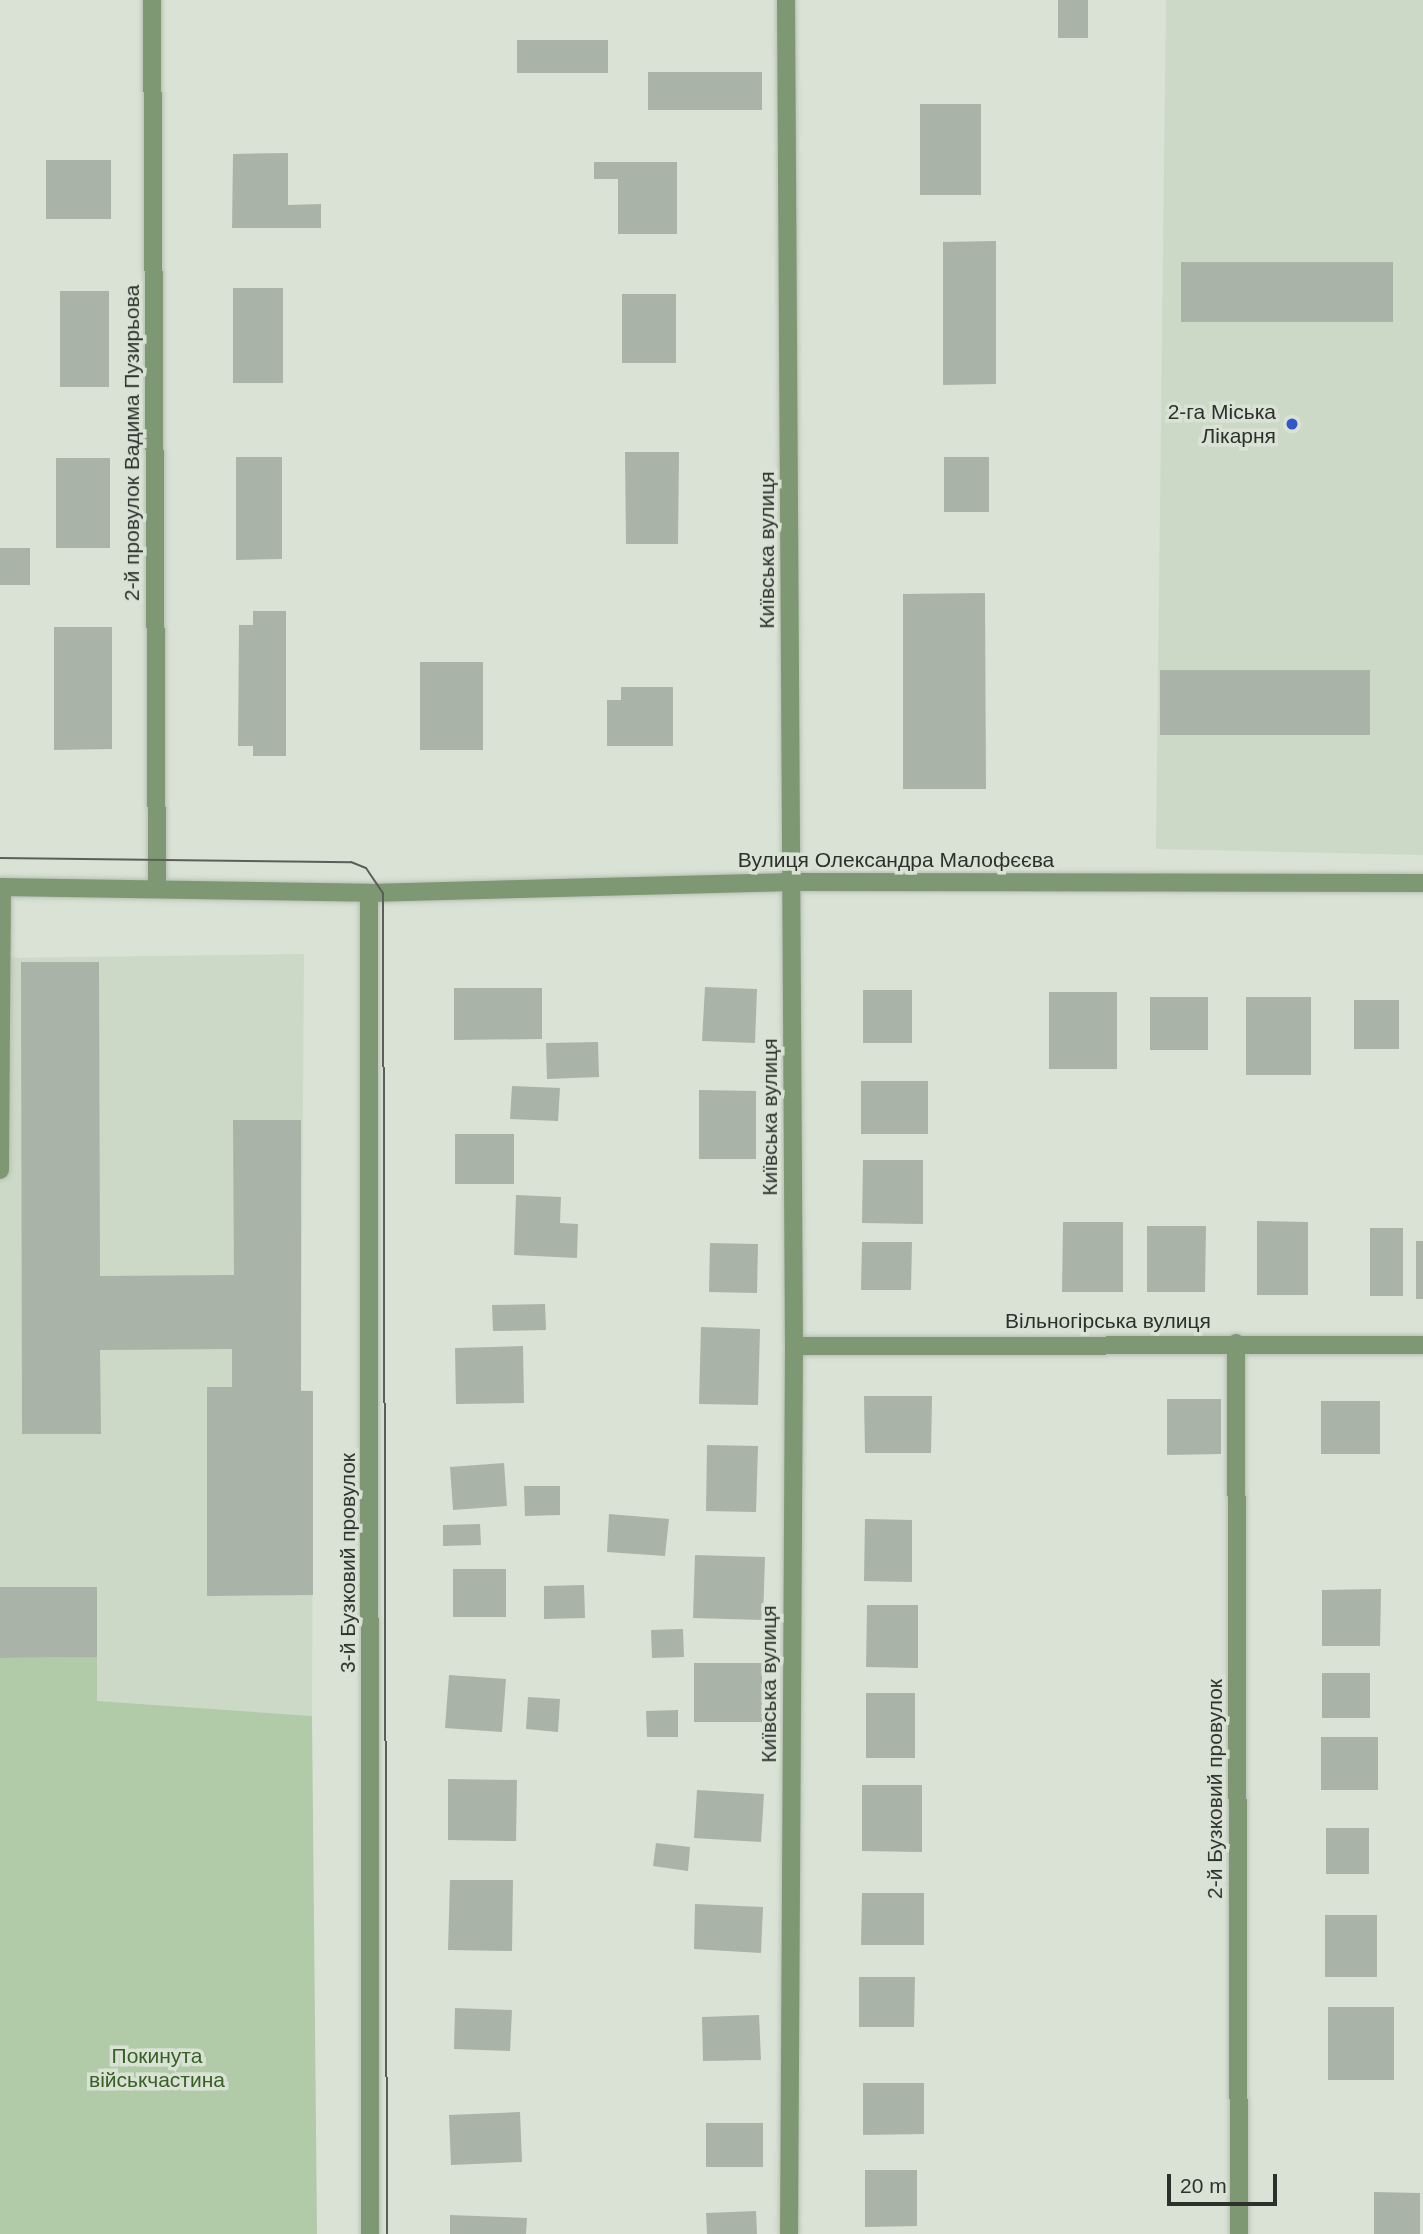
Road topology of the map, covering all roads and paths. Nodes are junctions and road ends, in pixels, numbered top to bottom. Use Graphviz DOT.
graph roads {
  1 [pos="152,0"];
  2 [pos="786,0"];
  3 [pos="793,882"];
  4 [pos="1423,883"];
  5 [pos="1,887"];
  6 [pos="157,887"];
  7 [pos="369,893"];
  8 [pos="0,1170"];
  9 [pos="1236,1343"];
  10 [pos="1423,1345"];
  11 [pos="794,1346"];
  12 [pos="370,2234"];
  13 [pos="789,2234"];
  14 [pos="1240,2234"];
  1 -- 6 [label="street, 2-й провулок Вадима Пузирьова"];
  2 -- 3 [label="street, Київська вулиця"];
  3 -- 4 [label="street, Вулиця Олександра Малофєєва"];
  3 -- 7 [label="street, Вулиця Олександра Малофєєва"];
  3 -- 11 [label="street, Київська вулиця"];
  5 -- 6 [label="street"];
  5 -- 8 [label="street"];
  6 -- 7 [label="street"];
  7 -- 12 [label="street, 3-й Бузковий провулок"];
  9 -- 10 [label="street, Вільногірська вулиця"];
  9 -- 11 [label="street, Вільногірська вулиця"];
  9 -- 14 [label="street, 2-й Бузковий провулок"];
  11 -- 13 [label="street, Київська вулиця"];
}
